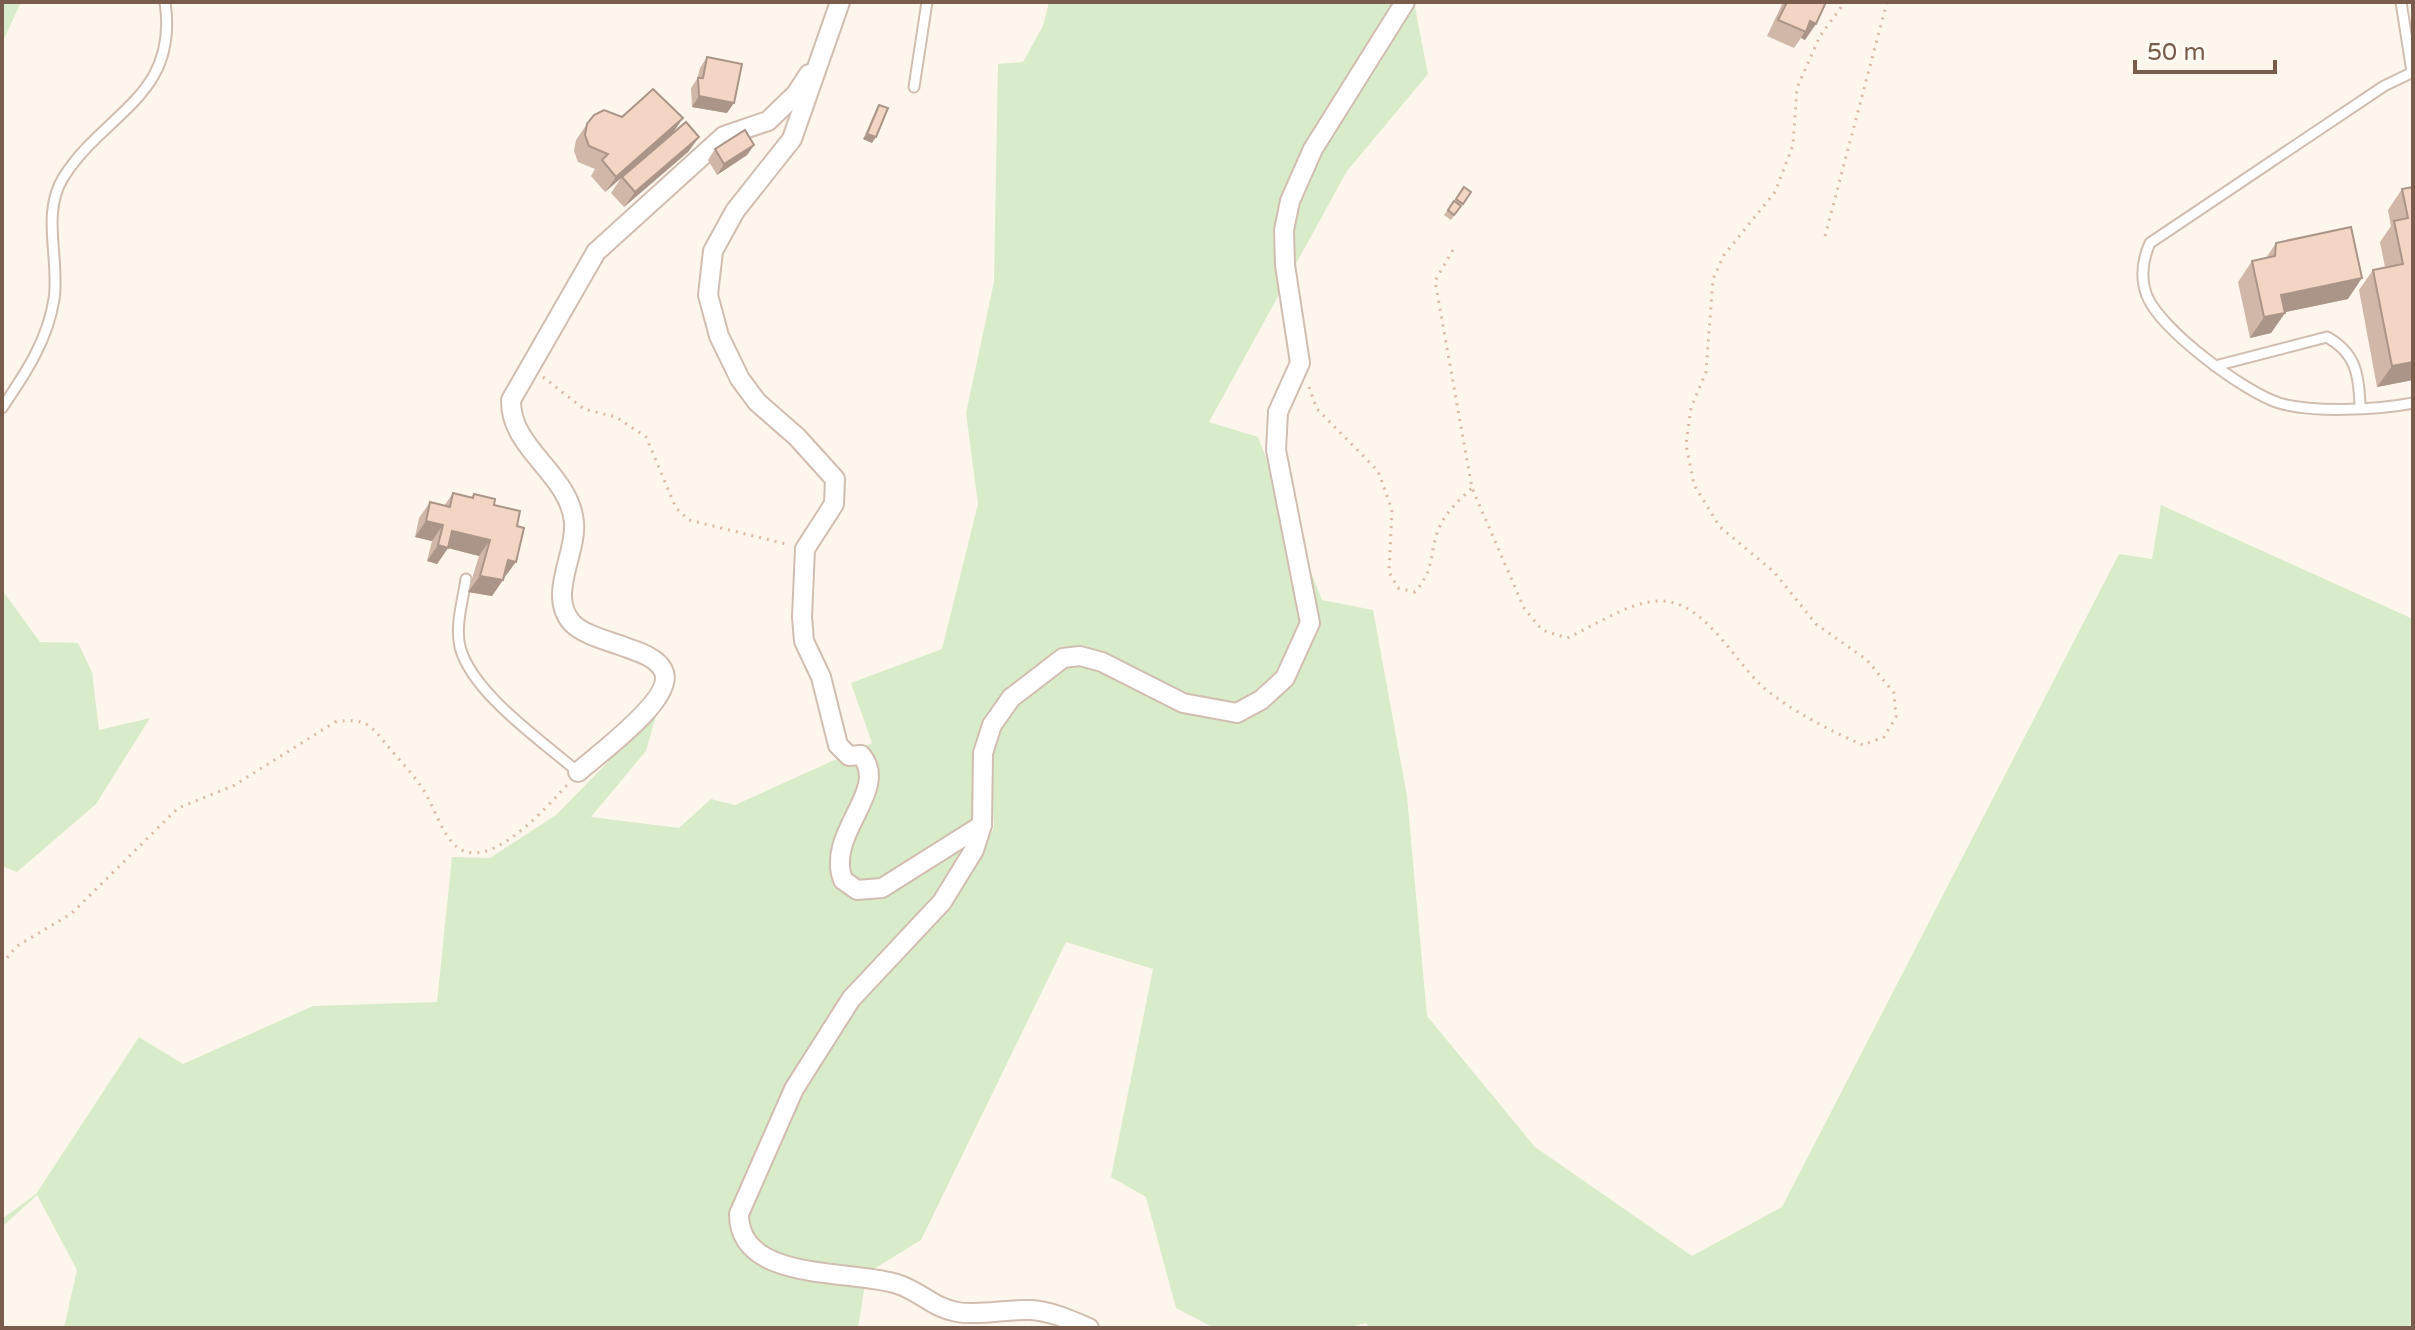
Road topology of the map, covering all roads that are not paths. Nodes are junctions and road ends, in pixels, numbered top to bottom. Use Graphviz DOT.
graph roads {
  1 [pos="165,2"];
  2 [pos="840,2"];
  3 [pos="927,2"];
  4 [pos="1405,2"];
  5 [pos="2401,2"];
  6 [pos="817,61"];
  7 [pos="2412,72"];
  8 [pos="914,87"];
  9 [pos="2215,366"];
  10 [pos="2413,403"];
  11 [pos="2360,406"];
  12 [pos="2,408"];
  13 [pos="466,579"];
  14 [pos="578,772"];
  15 [pos="982,825"];
  16 [pos="1089,1328"];
  1 -- 12 [label="lane"];
  2 -- 6 [label="street"];
  3 -- 8 [label="lane"];
  4 -- 15 [label="street"];
  5 -- 7 [label="lane"];
  6 -- 14 [label="street"];
  6 -- 15 [label="street"];
  7 -- 9 [label="lane"];
  9 -- 11 [label="lane"];
  9 -- 11 [label="lane"];
  10 -- 11 [label="lane"];
  13 -- 14 [label="lane"];
  15 -- 16 [label="street"];
}
